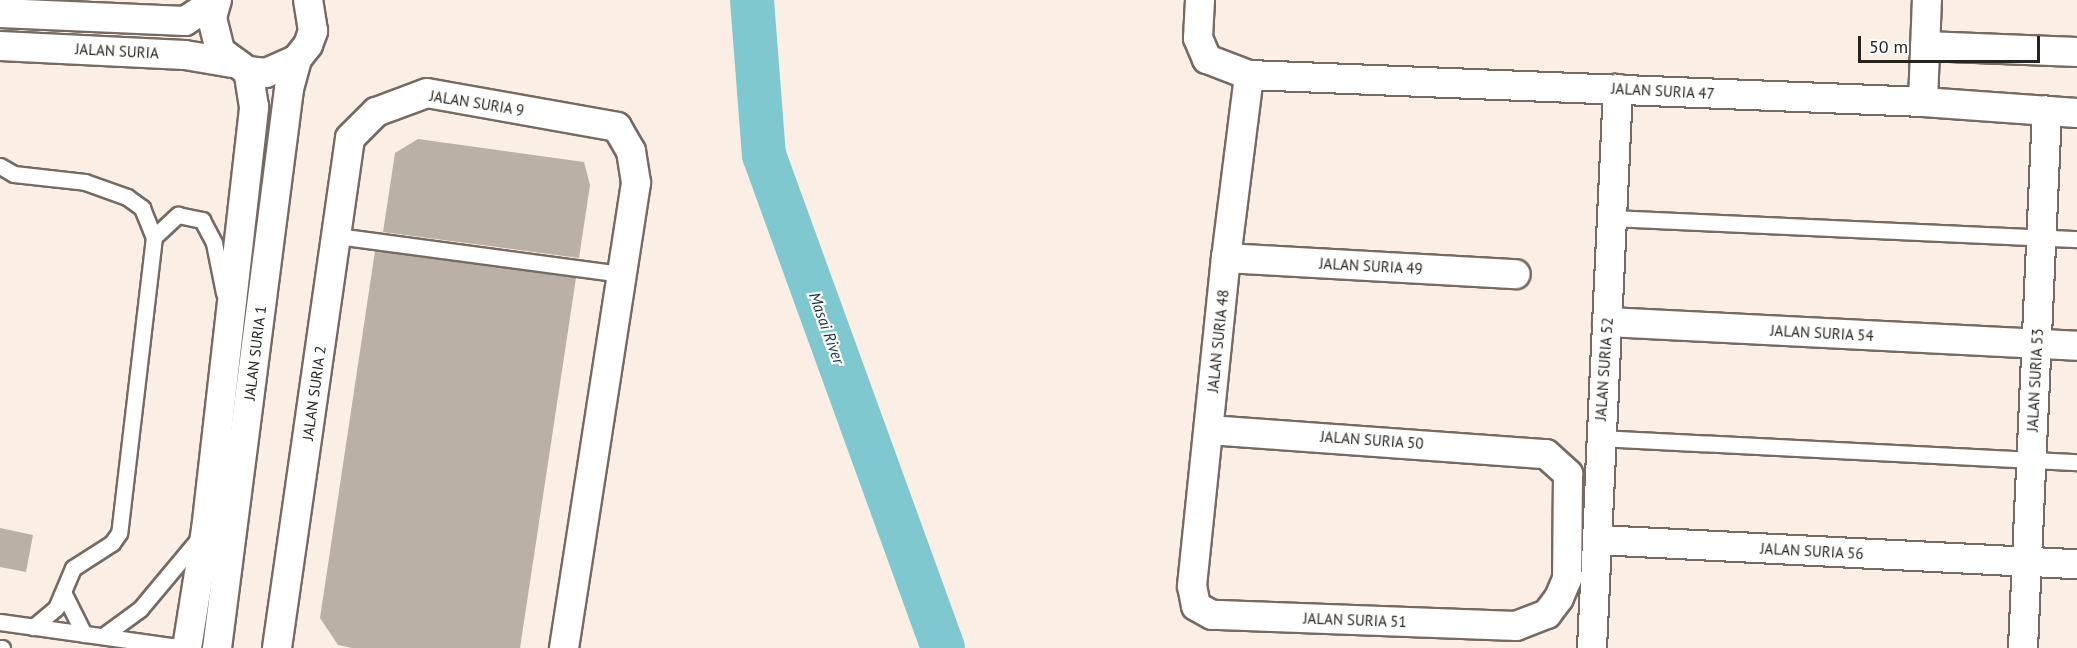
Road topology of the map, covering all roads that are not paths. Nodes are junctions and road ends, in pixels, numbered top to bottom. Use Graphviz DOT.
graph roads {
  1 [pos="82,0"];
  2 [pos="308,0"];
  3 [pos="1200,0"];
  4 [pos="1927,0"];
  5 [pos="217,1"];
  6 [pos="7,14"];
  7 [pos="0,45"];
  8 [pos="1925,46"];
  9 [pos="2077,52"];
  10 [pos="297,59"];
  11 [pos="241,67"];
  12 [pos="1249,75"];
  13 [pos="1618,89"];
  14 [pos="1923,102"];
  15 [pos="2047,111"];
  16 [pos="2077,113"];
  17 [pos="350,138"];
  18 [pos="0,166"];
  19 [pos="1613,218"];
  20 [pos="337,236"];
  21 [pos="2042,236"];
  22 [pos="154,237"];
  23 [pos="2077,239"];
  24 [pos="1226,258"];
  25 [pos="622,274"];
  26 [pos="1516,274"];
  27 [pos="230,319"];
  28 [pos="1607,322"];
  29 [pos="2037,344"];
  30 [pos="2077,346"];
  31 [pos="1209,430"];
  32 [pos="1599,438"];
  33 [pos="2031,460"];
  34 [pos="2077,462"];
  35 [pos="206,530"];
  36 [pos="1598,540"];
  37 [pos="2027,561"];
  38 [pos="2077,564"];
  39 [pos="1567,579"];
  40 [pos="1596,579"];
  41 [pos="64,594"];
  42 [pos="1196,606"];
  43 [pos="0,622"];
  44 [pos="33,627"];
  45 [pos="84,634"];
  46 [pos="103,636"];
  47 [pos="186,648"];
  48 [pos="217,648"];
  49 [pos="277,648"];
  50 [pos="564,648"];
  51 [pos="1592,648"];
  52 [pos="2023,648"];
  1 -- 6 [label="street"];
  2 -- 10 [label="street, JALAN SURIA 1"];
  3 -- 12 [label="street, JALAN SURIA 47"];
  4 -- 8 [label="street"];
  5 -- 6 [label="street"];
  5 -- 11 [label="street"];
  7 -- 11 [label="street, JALAN SURIA"];
  8 -- 9 [label="street"];
  8 -- 14 [label="street"];
  10 -- 11 [label="street, JALAN SURIA"];
  10 -- 48 [label="street, JALAN SURIA 1"];
  11 -- 27 [label="street, JALAN SURIA 1"];
  12 -- 13 [label="street, JALAN SURIA 47"];
  12 -- 24 [label="street, JALAN SURIA 48"];
  13 -- 14 [label="street, JALAN SURIA 47"];
  13 -- 19 [label="street, JALAN SURIA 52"];
  14 -- 15 [label="street, JALAN SURIA 47"];
  15 -- 16 [label="street, JALAN SURIA 47"];
  15 -- 21 [label="street, JALAN SURIA 53"];
  17 -- 20 [label="street, JALAN SURIA 2"];
  17 -- 25 [label="street, JALAN SURIA 9"];
  18 -- 22 [label="lane"];
  19 -- 21 [label="lane"];
  19 -- 28 [label="street, JALAN SURIA 52"];
  20 -- 25 [label="lane"];
  20 -- 49 [label="street, JALAN SURIA 2"];
  21 -- 23 [label="lane"];
  21 -- 29 [label="street, JALAN SURIA 53"];
  22 -- 27 [label="lane"];
  22 -- 41 [label="lane"];
  24 -- 26 [label="street, JALAN SURIA 49"];
  24 -- 31 [label="street, JALAN SURIA 48"];
  25 -- 50 [label="street"];
  27 -- 35 [label="street, JALAN SURIA 1"];
  28 -- 29 [label="street, JALAN SURIA 54"];
  28 -- 32 [label="street, JALAN SURIA 52"];
  29 -- 30 [label="street, JALAN SURIA 54"];
  29 -- 33 [label="street, JALAN SURIA 53"];
  31 -- 39 [label="street, JALAN SURIA 50"];
  31 -- 42 [label="street, JALAN SURIA 48"];
  32 -- 33 [label="lane"];
  32 -- 36 [label="street, JALAN SURIA 52"];
  33 -- 34 [label="lane"];
  33 -- 37 [label="street, JALAN SURIA 53"];
  35 -- 46 [label="lane"];
  35 -- 47 [label="street, JALAN SURIA 1"];
  36 -- 37 [label="street, JALAN SURIA 56"];
  36 -- 40 [label="street, JALAN SURIA 52"];
  37 -- 38 [label="street, JALAN SURIA 56"];
  37 -- 52 [label="street, JALAN SURIA 53"];
  39 -- 40 [label="street"];
  39 -- 42 [label="street, JALAN SURIA 51"];
  40 -- 51 [label="street, JALAN SURIA 52"];
  41 -- 44 [label="lane"];
  41 -- 45 [label="lane"];
  43 -- 44 [label="lane, JALAN SURIA 1"];
  44 -- 45 [label="lane, JALAN SURIA 1"];
  45 -- 46 [label="lane, JALAN SURIA 1"];
  46 -- 47 [label="lane, JALAN SURIA 1"];
}
